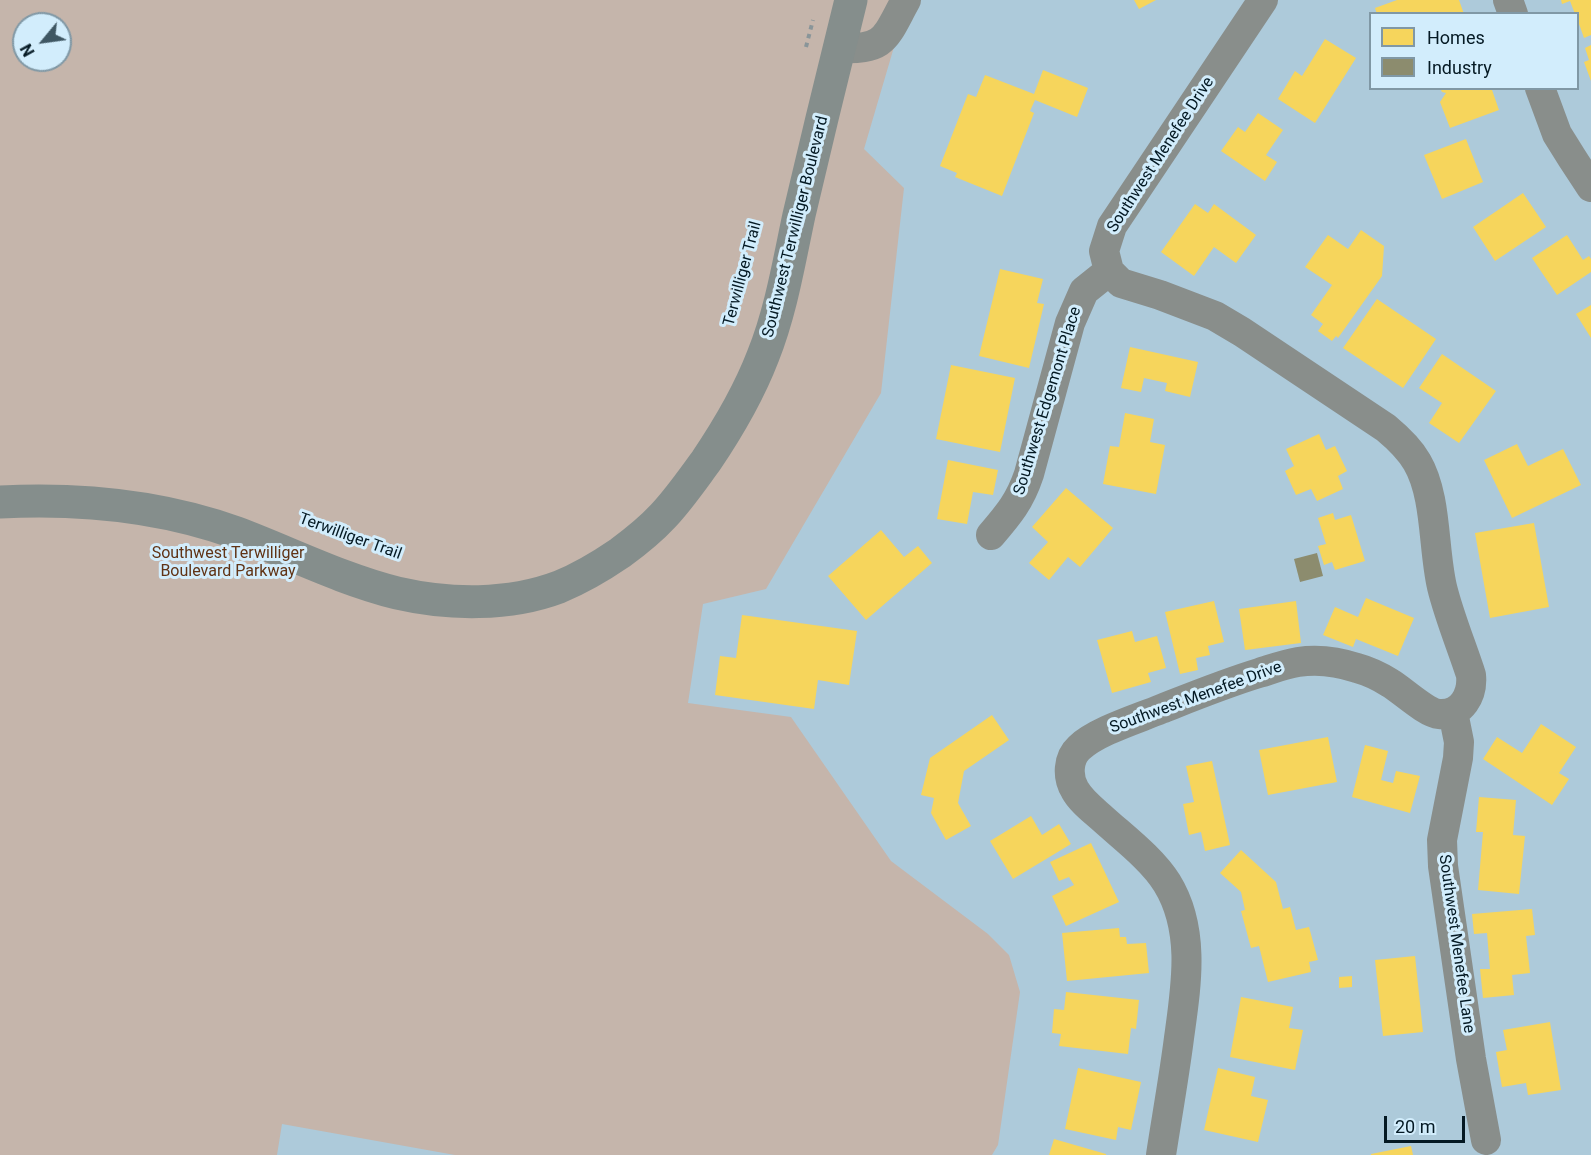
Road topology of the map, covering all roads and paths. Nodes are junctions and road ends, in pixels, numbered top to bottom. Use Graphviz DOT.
graph roads {
  1 [pos="851,0"];
  2 [pos="906,0"];
  3 [pos="1263,0"];
  4 [pos="815,11"];
  5 [pos="839,48"];
  6 [pos="804,56"];
  7 [pos="1541,90"];
  8 [pos="1591,187"];
  9 [pos="1109,271"];
  10 [pos="0,502"];
  11 [pos="991,535"];
  12 [pos="1453,712"];
  13 [pos="1486,1140"];
  14 [pos="1161,1155"];
  1 -- 5 [label="main road, Southwest Terwilliger Boulevard"];
  2 -- 5 [label="street"];
  3 -- 9 [label="street, Southwest Menefee Drive"];
  4 -- 6 [label="path"];
  5 -- 10 [label="main road, Southwest Terwilliger Boulevard"];
  7 -- 8 [label="street"];
  9 -- 11 [label="street, Southwest Edgemont Place"];
  9 -- 12 [label="street"];
  12 -- 13 [label="street, Southwest Menefee Lane"];
  12 -- 14 [label="street, Southwest Menefee Drive"];
}
